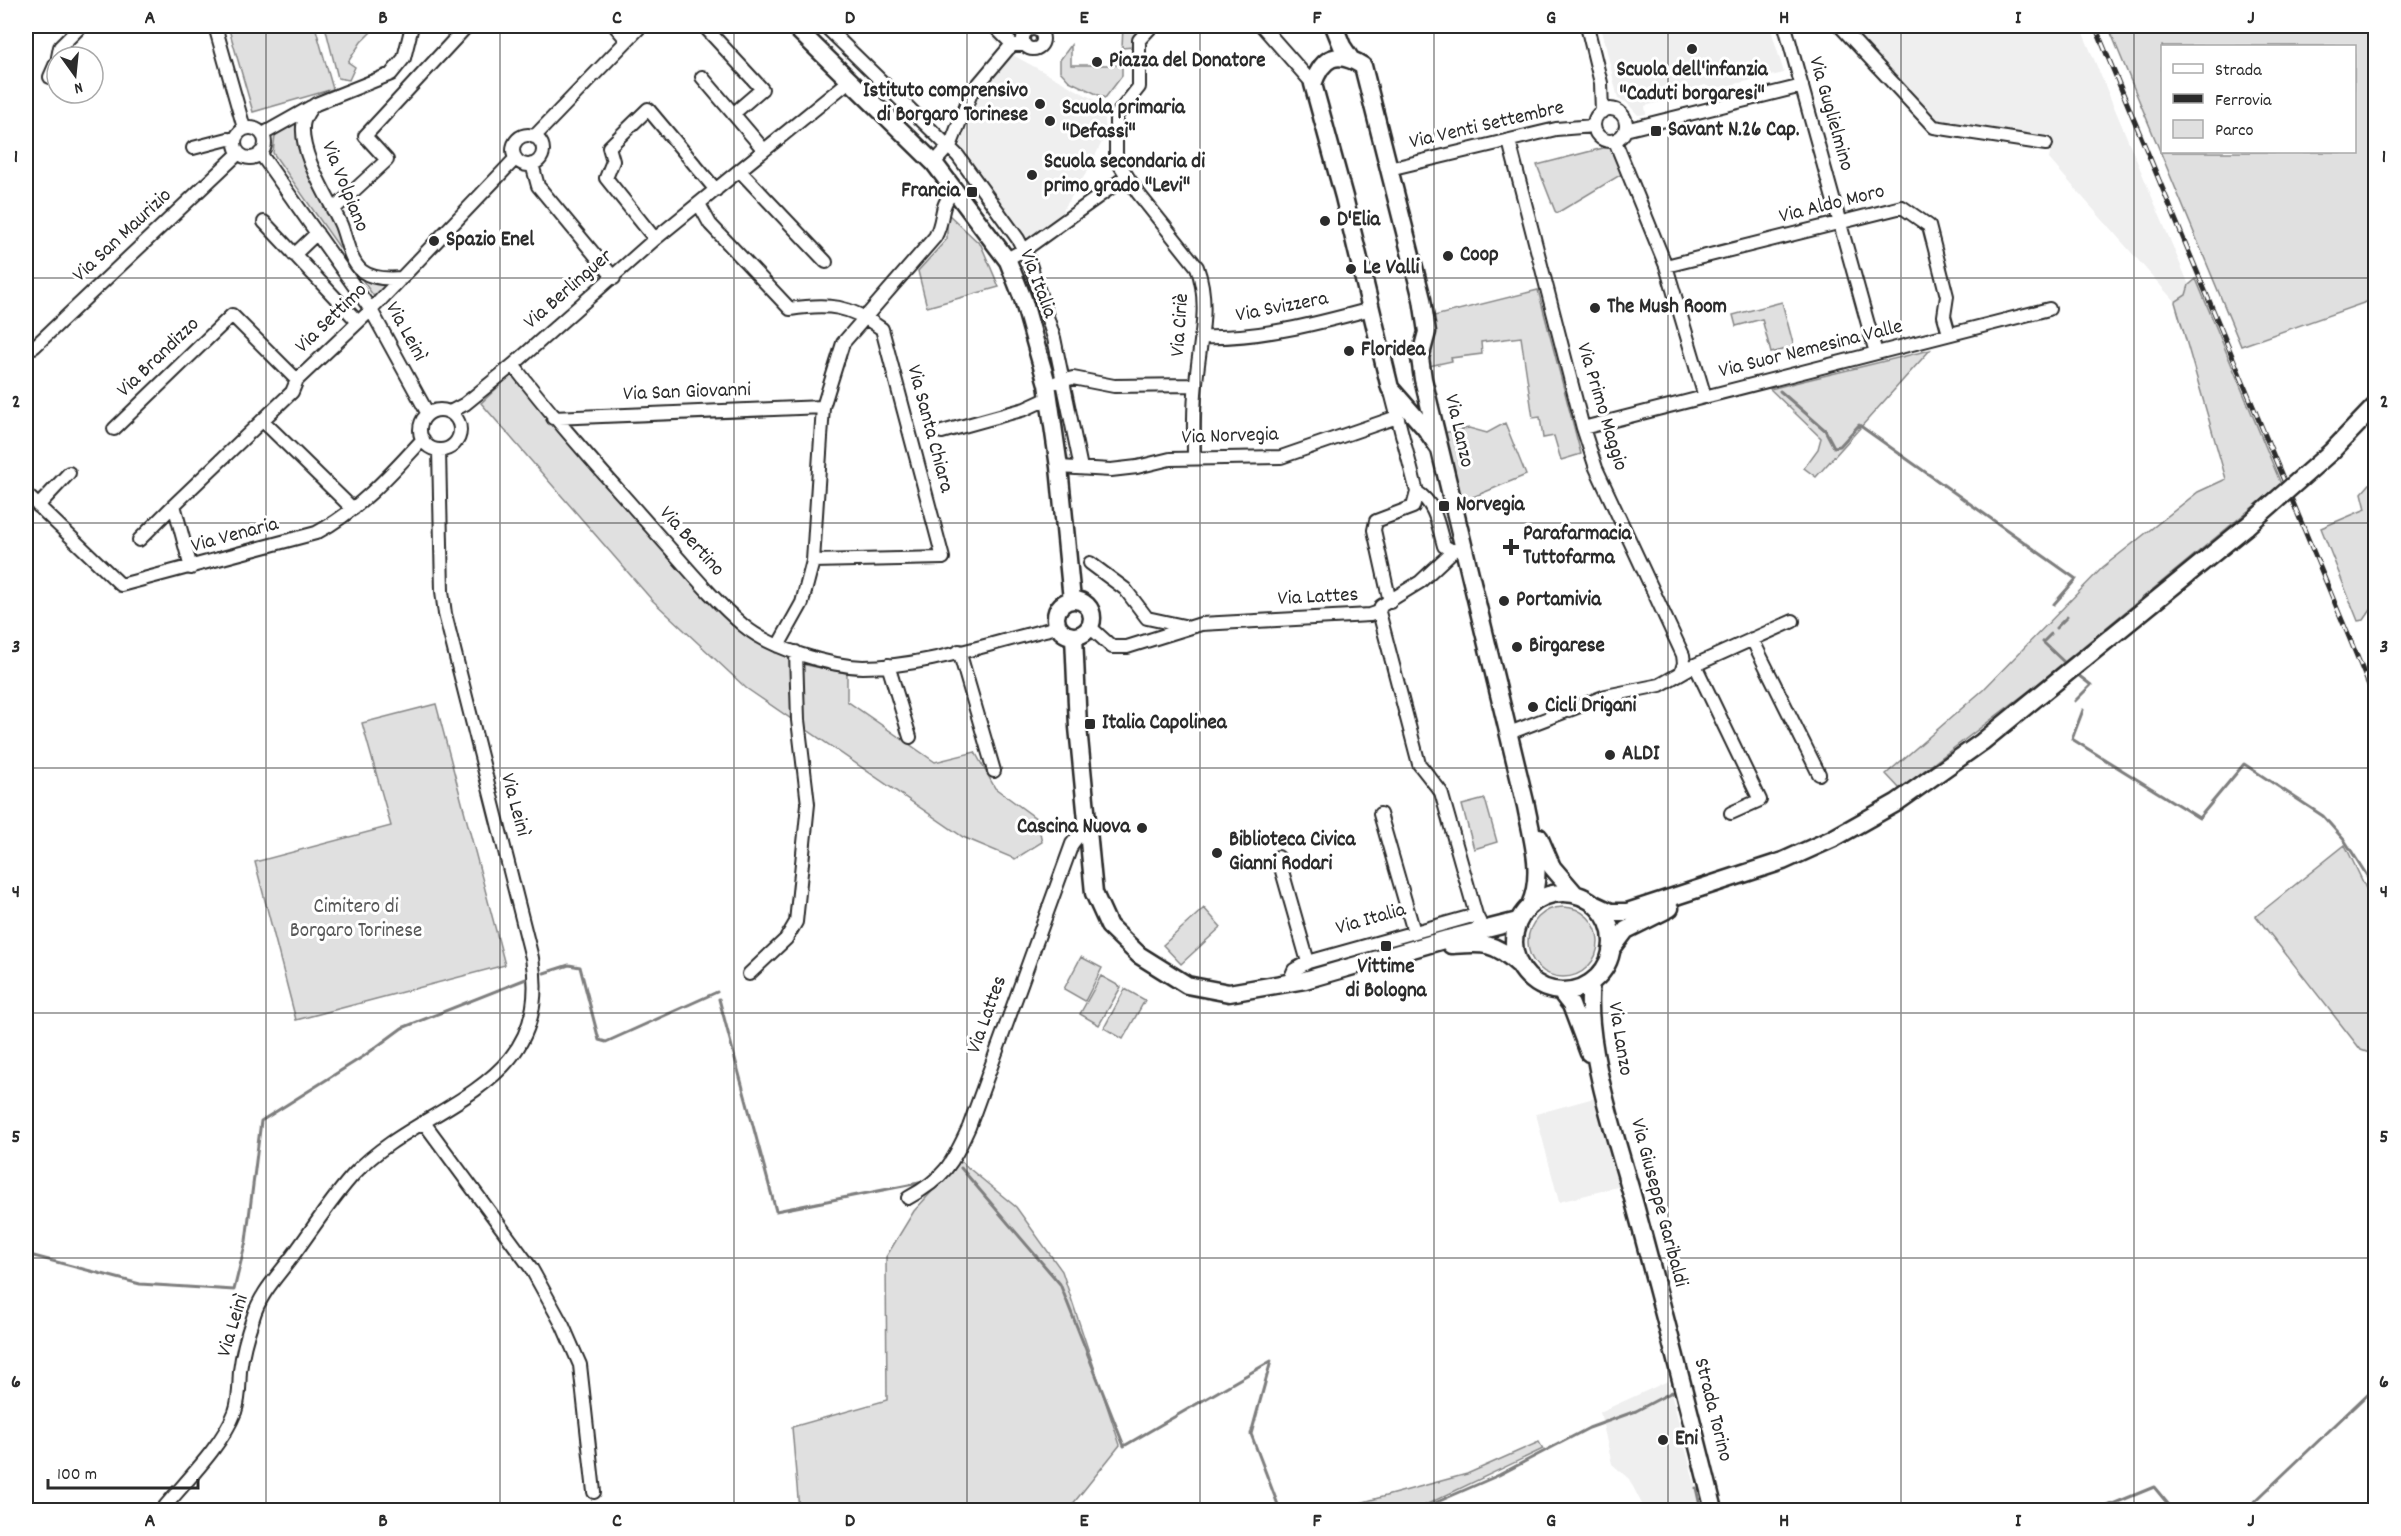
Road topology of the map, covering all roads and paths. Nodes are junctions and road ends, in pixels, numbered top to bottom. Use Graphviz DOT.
graph roads {
  1 [pos="81,26"];
  2 [pos="215,26"];
  3 [pos="412,26"];
  4 [pos="467,26"];
  5 [pos="615,26"];
  6 [pos="641,26"];
  7 [pos="704,26"];
  8 [pos="794,26"];
  9 [pos="825,26"];
  10 [pos="994,26"];
  11 [pos="1152,26"];
  12 [pos="1160,26"];
  13 [pos="1263,26"];
  14 [pos="1587,26"];
  15 [pos="1785,26"];
  16 [pos="1840,26"];
  17 [pos="1022,29"];
  18 [pos="1045,29"];
  19 [pos="1335,30"];
  20 [pos="627,40"];
  21 [pos="62,45"];
  22 [pos="1018,45"];
  23 [pos="1328,60"];
  24 [pos="1356,62"];
  25 [pos="702,77"];
  26 [pos="848,81"];
  27 [pos="1315,85"];
  28 [pos="1802,86"];
  29 [pos="311,107"];
  30 [pos="1608,111"];
  31 [pos="733,114"];
  32 [pos="1594,126"];
  33 [pos="244,128"];
  34 [pos="1626,130"];
  35 [pos="263,134"];
  36 [pos="534,137"];
  37 [pos="234,140"];
  38 [pos="1509,141"];
  39 [pos="1615,141"];
  40 [pos="2046,144"];
  41 [pos="948,147"];
  42 [pos="193,148"];
  43 [pos="764,150"];
  44 [pos="239,153"];
  45 [pos="260,153"];
  46 [pos="515,159"];
  47 [pos="934,163"];
  48 [pos="532,164"];
  49 [pos="1389,169"];
  50 [pos="740,171"];
  51 [pos="1127,176"];
  52 [pos="956,189"];
  53 [pos="716,190"];
  54 [pos="699,204"];
  55 [pos="333,210"];
  56 [pos="264,222"];
  57 [pos="1840,223"];
  58 [pos="316,232"];
  59 [pos="655,239"];
  60 [pos="1024,250"];
  61 [pos="294,255"];
  62 [pos="1007,259"];
  63 [pos="826,262"];
  64 [pos="1666,266"];
  65 [pos="402,278"];
  66 [pos="614,278"];
  67 [pos="1371,309"];
  68 [pos="2049,309"];
  69 [pos="371,310"];
  70 [pos="866,317"];
  71 [pos="358,322"];
  72 [pos="1949,334"];
  73 [pos="1201,337"];
  74 [pos="34,347"];
  75 [pos="1876,353"];
  76 [pos="513,365"];
  77 [pos="297,380"];
  78 [pos="1063,380"];
  79 [pos="1423,380"];
  80 [pos="1195,385"];
  81 [pos="1390,388"];
  82 [pos="1048,391"];
  83 [pos="1705,397"];
  84 [pos="2376,405"];
  85 [pos="823,407"];
  86 [pos="428,414"];
  87 [pos="454,416"];
  88 [pos="1397,417"];
  89 [pos="553,418"];
  90 [pos="263,421"];
  91 [pos="1582,428"];
  92 [pos="114,429"];
  93 [pos="942,432"];
  94 [pos="423,440"];
  95 [pos="1439,448"];
  96 [pos="439,450"];
  97 [pos="1194,458"];
  98 [pos="1059,467"];
  99 [pos="1081,468"];
  100 [pos="69,473"];
  101 [pos="1417,492"];
  102 [pos="26,494"];
  103 [pos="174,505"];
  104 [pos="38,506"];
  105 [pos="352,509"];
  106 [pos="139,540"];
  107 [pos="1458,549"];
  108 [pos="813,561"];
  109 [pos="1090,563"];
  110 [pos="191,568"];
  111 [pos="1072,600"];
  112 [pos="1390,602"];
  113 [pos="1379,612"];
  114 [pos="1792,621"];
  115 [pos="1058,627"];
  116 [pos="1090,627"];
  117 [pos="1188,627"];
  118 [pos="1074,636"];
  119 [pos="1752,639"];
  120 [pos="778,646"];
  121 [pos="959,651"];
  122 [pos="796,652"];
  123 [pos="888,665"];
  124 [pos="1695,665"];
  125 [pos="1681,673"];
  126 [pos="1509,733"];
  127 [pos="910,737"];
  128 [pos="994,771"];
  129 [pos="1819,774"];
  130 [pos="1526,806"];
  131 [pos="1731,813"];
  132 [pos="1380,814"];
  133 [pos="1087,832"];
  134 [pos="1278,857"];
  135 [pos="1727,881"];
  136 [pos="1576,895"];
  137 [pos="1594,904"];
  138 [pos="1530,905"];
  139 [pos="1518,921"];
  140 [pos="1480,922"];
  141 [pos="1414,932"];
  142 [pos="1424,946"];
  143 [pos="1611,950"];
  144 [pos="1308,962"];
  145 [pos="1519,964"];
  146 [pos="749,974"];
  147 [pos="1591,982"];
  148 [pos="1288,984"];
  149 [pos="1560,991"];
  150 [pos="1605,1096"];
  151 [pos="425,1124"];
  152 [pos="908,1198"];
  153 [pos="1666,1321"];
  154 [pos="594,1492"];
  155 [pos="162,1510"];
  156 [pos="1714,1510"];
  1 -- 21 [label="street"];
  2 -- 33 [label="street"];
  3 -- 29 [label="street"];
  4 -- 55 [label="street"];
  5 -- 20 [label="street"];
  6 -- 20 [label="street"];
  7 -- 31 [label="street"];
  8 -- 26 [label="street, Via Italia"];
  9 -- 41 [label="street, Via Italia"];
  10 -- 22 [label="street"];
  11 -- 12 [label="street"];
  11 -- 51 [label="street, Via Ciriè"];
  13 -- 27 [label="street"];
  14 -- 30 [label="street"];
  15 -- 28 [label="street, Via Guglielmino"];
  16 -- 40 [label="street"];
  17 -- 18 [label="street"];
  17 -- 22 [label="street"];
  18 -- 22 [label="street"];
  19 -- 23 [label="street, Via Lanzo"];
  19 -- 24 [label="street, Via Lanzo"];
  20 -- 36 [label="street"];
  22 -- 41 [label="street"];
  23 -- 24 [label="street"];
  23 -- 27 [label="street, Via Lanzo"];
  24 -- 49 [label="street, Via Lanzo"];
  25 -- 31 [label="street"];
  26 -- 43 [label="street, Via Berlinguer"];
  26 -- 47 [label="street, Via Italia"];
  27 -- 27 [label="street"];
  27 -- 67 [label="street"];
  28 -- 34 [label="street"];
  28 -- 57 [label="street, Via Guglielmino"];
  29 -- 35 [label="street"];
  29 -- 55 [label="street, Via Volpiano"];
  30 -- 32 [label="street"];
  30 -- 34 [label="street"];
  31 -- 43 [label="street"];
  32 -- 38 [label="street, Via Venti Settembre"];
  32 -- 39 [label="street"];
  33 -- 35 [label="street"];
  33 -- 37 [label="street"];
  34 -- 39 [label="street"];
  35 -- 45 [label="street"];
  36 -- 46 [label="street"];
  36 -- 48 [label="street"];
  37 -- 42 [label="street"];
  37 -- 44 [label="street"];
  38 -- 49 [label="street, Via Venti Settembre"];
  38 -- 91 [label="street, Via Primo Maggio"];
  39 -- 64 [label="street"];
  41 -- 47 [label="street"];
  41 -- 60 [label="street, Via Italia"];
  43 -- 50 [label="street, Via Berlinguer"];
  44 -- 45 [label="street"];
  44 -- 74 [label="street, Via San Maurizio"];
  45 -- 58 [label="street, Via Leinì"];
  46 -- 48 [label="street"];
  46 -- 65 [label="street, Via Settimo"];
  47 -- 52 [label="street, Via Italia"];
  48 -- 66 [label="street"];
  49 -- 79 [label="street, Via Lanzo"];
  50 -- 53 [label="street, Via Berlinguer"];
  50 -- 63 [label="street"];
  51 -- 60 [label="street"];
  51 -- 73 [label="street, Via Ciriè"];
  52 -- 62 [label="street, Via Italia"];
  52 -- 70 [label="street"];
  53 -- 54 [label="street, Via Berlinguer"];
  53 -- 59 [label="street"];
  54 -- 59 [label="street, Via Berlinguer"];
  54 -- 70 [label="street"];
  55 -- 65 [label="street, Via Volpiano"];
  56 -- 61 [label="street"];
  57 -- 64 [label="street, Via Aldo Moro"];
  57 -- 72 [label="street, Via Aldo Moro"];
  57 -- 75 [label="street, Via Guglielmino"];
  58 -- 61 [label="street"];
  58 -- 69 [label="street, Via Leinì"];
  59 -- 66 [label="street, Via Berlinguer"];
  60 -- 62 [label="street"];
  60 -- 78 [label="street, Via Italia"];
  61 -- 71 [label="street"];
  62 -- 82 [label="street, Via Italia"];
  64 -- 83 [label="street"];
  65 -- 69 [label="street, Via Settimo"];
  66 -- 76 [label="street, Via Berlinguer"];
  67 -- 73 [label="street, Via Svizzera"];
  67 -- 81 [label="street"];
  68 -- 72 [label="street, Via Suor Nemesina Valle"];
  69 -- 71 [label="street, Via Settimo"];
  69 -- 86 [label="street, Via Leinì"];
  70 -- 85 [label="street"];
  70 -- 108 [label="street, Via Santa Chiara"];
  71 -- 77 [label="street, Via Settimo"];
  72 -- 75 [label="street, Via Suor Nemesina Valle"];
  73 -- 80 [label="street, Via Ciriè"];
  75 -- 83 [label="street, Via Suor Nemesina Valle"];
  76 -- 87 [label="street, Via Berlinguer"];
  76 -- 89 [label="street, Via Bertino"];
  77 -- 90 [label="street, Via Settimo"];
  77 -- 92 [label="street, Via Brandizzo"];
  78 -- 80 [label="street"];
  78 -- 82 [label="street"];
  78 -- 99 [label="street, Via Italia"];
  79 -- 81 [label="street"];
  79 -- 95 [label="street, Via Lanzo"];
  80 -- 97 [label="street, Via Ciriè"];
  81 -- 88 [label="street"];
  81 -- 95 [label="street"];
  82 -- 93 [label="street"];
  82 -- 98 [label="street, Via Italia"];
  83 -- 91 [label="street, Via Suor Nemesina Valle"];
  84 -- 135 [label="street, bridge"];
  85 -- 89 [label="street, Via San Giovanni"];
  85 -- 108 [label="street"];
  86 -- 87 [label="street"];
  86 -- 94 [label="street"];
  87 -- 96 [label="street"];
  88 -- 97 [label="street, Via Norvegia"];
  88 -- 101 [label="street"];
  89 -- 120 [label="street, Via Bertino"];
  90 -- 103 [label="street, Via Settimo"];
  90 -- 105 [label="street"];
  91 -- 125 [label="street, Via Primo Maggio"];
  94 -- 96 [label="street"];
  94 -- 105 [label="street, Via Venaria"];
  95 -- 107 [label="street, Via Lanzo"];
  96 -- 151 [label="street, Via Leinì"];
  97 -- 99 [label="street, Via Norvegia"];
  98 -- 99 [label="street, Via Norvegia"];
  98 -- 111 [label="street, Via Italia"];
  100 -- 104 [label="street"];
  101 -- 107 [label="street"];
  101 -- 112 [label="street"];
  102 -- 104 [label="street"];
  103 -- 106 [label="street, Via Settimo"];
  103 -- 110 [label="street"];
  104 -- 110 [label="street, Via Venaria"];
  105 -- 110 [label="street, Via Venaria"];
  107 -- 112 [label="street, Via Lattes"];
  107 -- 126 [label="street, Via Lanzo"];
  108 -- 120 [label="street"];
  109 -- 117 [label="street, Via Lattes"];
  111 -- 115 [label="street"];
  111 -- 116 [label="street"];
  112 -- 113 [label="street, Via Lattes"];
  113 -- 117 [label="street, Via Lattes"];
  113 -- 140 [label="street"];
  114 -- 119 [label="street"];
  115 -- 118 [label="street"];
  115 -- 121 [label="street, Via Bertino"];
  116 -- 117 [label="street, Via Lattes"];
  116 -- 118 [label="street"];
  118 -- 133 [label="street, Via Italia"];
  119 -- 124 [label="street"];
  119 -- 129 [label="street"];
  120 -- 122 [label="street, Via Bertino"];
  121 -- 123 [label="street, Via Bertino"];
  121 -- 128 [label="street"];
  122 -- 123 [label="street, Via Bertino"];
  122 -- 146 [label="street"];
  123 -- 127 [label="street"];
  124 -- 125 [label="street"];
  124 -- 131 [label="street"];
  125 -- 126 [label="street"];
  126 -- 130 [label="street, Via Lanzo"];
  130 -- 136 [label="street, Via Lanzo"];
  130 -- 138 [label="street, Via Lanzo"];
  132 -- 141 [label="street"];
  133 -- 148 [label="street, Via Italia"];
  133 -- 152 [label="street, Via Lattes"];
  134 -- 144 [label="street"];
  135 -- 137 [label="street"];
  135 -- 143 [label="street"];
  136 -- 137 [label="street"];
  136 -- 138 [label="street"];
  137 -- 143 [label="street"];
  138 -- 139 [label="street"];
  139 -- 140 [label="street, Via Italia"];
  139 -- 145 [label="street"];
  140 -- 141 [label="street, Via Italia"];
  140 -- 142 [label="street, Via Italia"];
  141 -- 144 [label="street, Via Italia"];
  142 -- 145 [label="street, Via Italia"];
  142 -- 148 [label="street, Via Italia"];
  143 -- 147 [label="street"];
  144 -- 148 [label="street"];
  145 -- 149 [label="street"];
  147 -- 149 [label="street"];
  147 -- 150 [label="street, Via Lanzo"];
  149 -- 150 [label="street, Via Lanzo"];
  150 -- 153 [label="street, Via Giuseppe Garibaldi"];
  151 -- 154 [label="street"];
  151 -- 155 [label="street, Via Leinì"];
  153 -- 156 [label="street, Strada Torino"];
}
